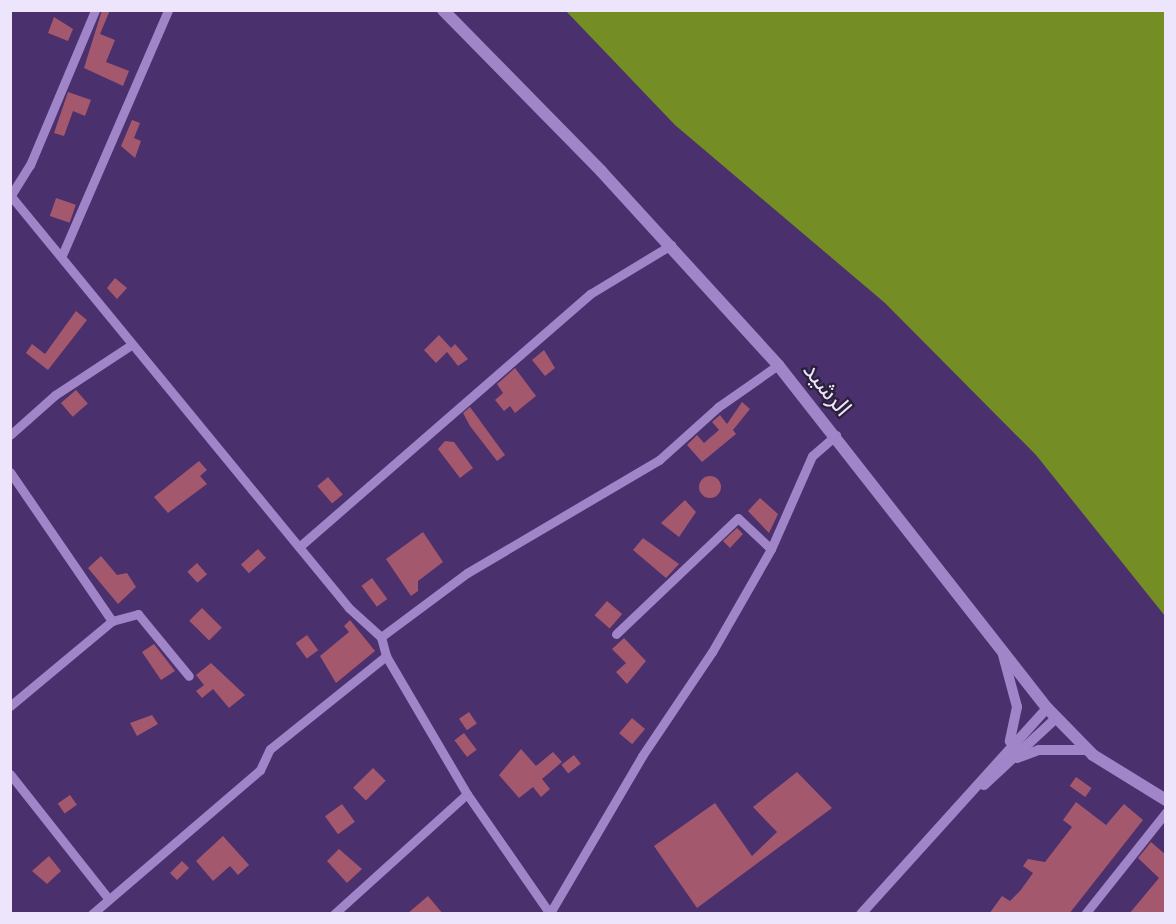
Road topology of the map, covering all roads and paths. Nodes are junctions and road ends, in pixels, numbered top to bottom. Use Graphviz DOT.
graph roads {
  1 [pos="95,10"];
  2 [pos="168,10"];
  3 [pos="443,10"];
  4 [pos="11,195"];
  5 [pos="671,245"];
  6 [pos="63,253"];
  7 [pos="131,345"];
  8 [pos="778,365"];
  9 [pos="10,435"];
  10 [pos="836,435"];
  11 [pos="10,472"];
  12 [pos="298,547"];
  13 [pos="771,549"];
  14 [pos="112,621"];
  15 [pos="616,634"];
  16 [pos="381,638"];
  17 [pos="1001,649"];
  18 [pos="386,656"];
  19 [pos="189,676"];
  20 [pos="10,706"];
  21 [pos="1047,708"];
  22 [pos="1056,718"];
  23 [pos="1007,747"];
  24 [pos="1088,750"];
  25 [pos="1011,760"];
  26 [pos="10,774"];
  27 [pos="974,792"];
  28 [pos="467,794"];
  29 [pos="1166,801"];
  30 [pos="1166,812"];
  31 [pos="107,897"];
  32 [pos="550,913"];
  33 [pos="92,914"];
  34 [pos="334,914"];
  35 [pos="861,914"];
  36 [pos="1085,914"];
  1 -- 4 [label="street"];
  2 -- 6 [label="street"];
  3 -- 5 [label="main road, الرشيد"];
  4 -- 6 [label="street"];
  5 -- 8 [label="main road, الرشيد"];
  5 -- 12 [label="street"];
  6 -- 7 [label="street"];
  7 -- 9 [label="street"];
  7 -- 12 [label="street"];
  8 -- 10 [label="main road, الرشيد"];
  8 -- 16 [label="street"];
  10 -- 13 [label="street"];
  10 -- 17 [label="main road, الرشيد"];
  11 -- 14 [label="street"];
  12 -- 16 [label="street"];
  13 -- 15 [label="street"];
  13 -- 32 [label="street"];
  14 -- 19 [label="street"];
  14 -- 20 [label="street"];
  16 -- 18 [label="street"];
  17 -- 21 [label="main road, الرشيد"];
  17 -- 23 [label="street"];
  18 -- 28 [label="street"];
  18 -- 31 [label="street"];
  21 -- 22 [label="main road, الرشيد"];
  21 -- 23 [label="street"];
  22 -- 24 [label="main road, الرشيد"];
  22 -- 25 [label="street"];
  23 -- 27 [label="street"];
  24 -- 25 [label="street"];
  24 -- 29 [label="main road, الرشيد"];
  25 -- 27 [label="street"];
  26 -- 31 [label="street"];
  27 -- 35 [label="street"];
  28 -- 32 [label="street"];
  28 -- 34 [label="street"];
  30 -- 36 [label="street"];
  31 -- 33 [label="street"];
}
